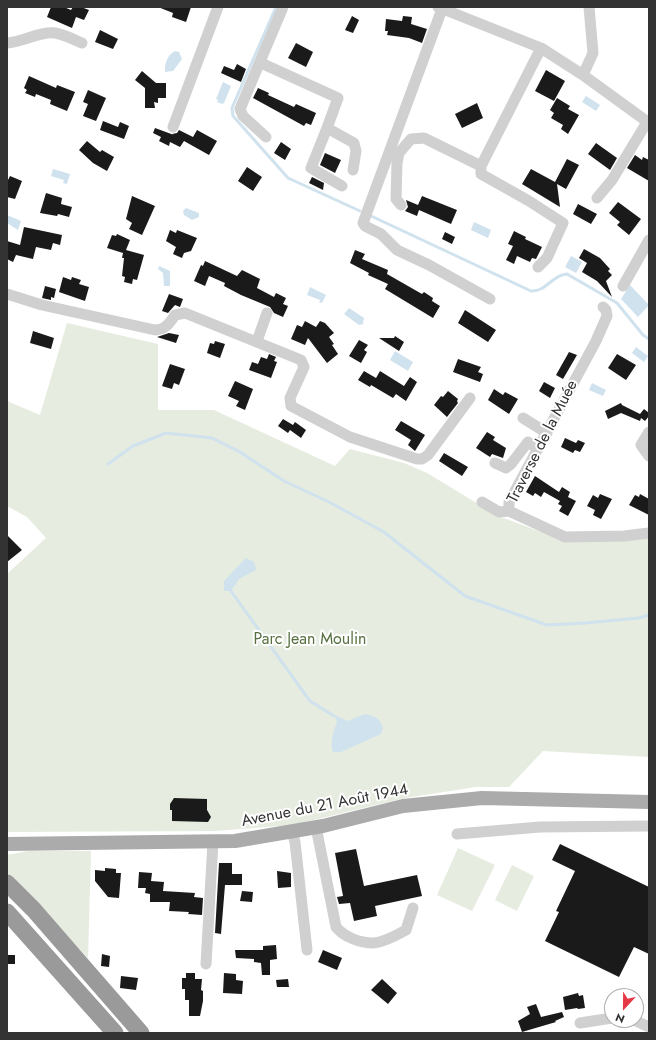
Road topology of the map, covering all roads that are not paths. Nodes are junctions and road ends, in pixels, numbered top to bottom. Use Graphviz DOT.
graph roads {
  1 [pos="218,7"];
  2 [pos="284,7"];
  3 [pos="589,7"];
  4 [pos="440,8"];
  5 [pos="82,42"];
  6 [pos="7,44"];
  7 [pos="541,48"];
  8 [pos="261,63"];
  9 [pos="583,75"];
  10 [pos="648,122"];
  11 [pos="173,127"];
  12 [pos="327,128"];
  13 [pos="266,137"];
  14 [pos="481,166"];
  15 [pos="353,170"];
  16 [pos="342,186"];
  17 [pos="597,198"];
  18 [pos="401,205"];
  19 [pos="649,240"];
  20 [pos="538,267"];
  21 [pos="623,286"];
  22 [pos="7,294"];
  23 [pos="490,299"];
  24 [pos="603,307"];
  25 [pos="267,313"];
  26 [pos="257,341"];
  27 [pos="470,398"];
  28 [pos="523,418"];
  29 [pos="649,432"];
  30 [pos="546,433"];
  31 [pos="538,449"];
  32 [pos="649,456"];
  33 [pos="495,463"];
  34 [pos="482,502"];
  35 [pos="509,512"];
  36 [pos="649,533"];
  37 [pos="649,802"];
  38 [pos="649,826"];
  39 [pos="316,827"];
  40 [pos="292,831"];
  41 [pos="457,834"];
  42 [pos="213,842"];
  43 [pos="7,844"];
  44 [pos="7,883"];
  45 [pos="413,908"];
  46 [pos="7,912"];
  47 [pos="307,950"];
  48 [pos="206,964"];
  49 [pos="604,1019"];
  50 [pos="580,1023"];
  51 [pos="115,1033"];
  52 [pos="141,1033"];
  1 -- 11 [label="street"];
  2 -- 8 [label="street"];
  3 -- 9 [label="street"];
  4 -- 7 [label="street"];
  4 -- 23 [label="street"];
  5 -- 6 [label="street"];
  7 -- 9 [label="street"];
  7 -- 14 [label="street"];
  8 -- 12 [label="street"];
  8 -- 13 [label="street"];
  9 -- 10 [label="street"];
  10 -- 17 [label="street"];
  12 -- 15 [label="street"];
  12 -- 16 [label="street"];
  14 -- 18 [label="street"];
  14 -- 20 [label="street"];
  19 -- 21 [label="street"];
  22 -- 26 [label="street"];
  24 -- 30 [label="street, Traverse de la Muée"];
  25 -- 26 [label="street"];
  26 -- 27 [label="street"];
  28 -- 30 [label="street"];
  29 -- 32 [label="street"];
  30 -- 31 [label="street, Traverse de la Muée"];
  31 -- 33 [label="street"];
  31 -- 35 [label="street, Traverse de la Muée"];
  34 -- 35 [label="street"];
  35 -- 36 [label="street, Traverse de la Muée"];
  37 -- 39 [label="main road, Avenue du 21 Août 1944"];
  38 -- 41 [label="street"];
  39 -- 40 [label="main road, Avenue du 21 Août 1944"];
  39 -- 45 [label="street"];
  40 -- 42 [label="main road, Avenue du 21 Août 1944"];
  40 -- 47 [label="street"];
  42 -- 43 [label="main road, Avenue du 21 Août 1944"];
  42 -- 48 [label="street"];
  44 -- 52 [label="highway"];
  46 -- 51 [label="highway"];
  49 -- 50 [label="street"];
}
